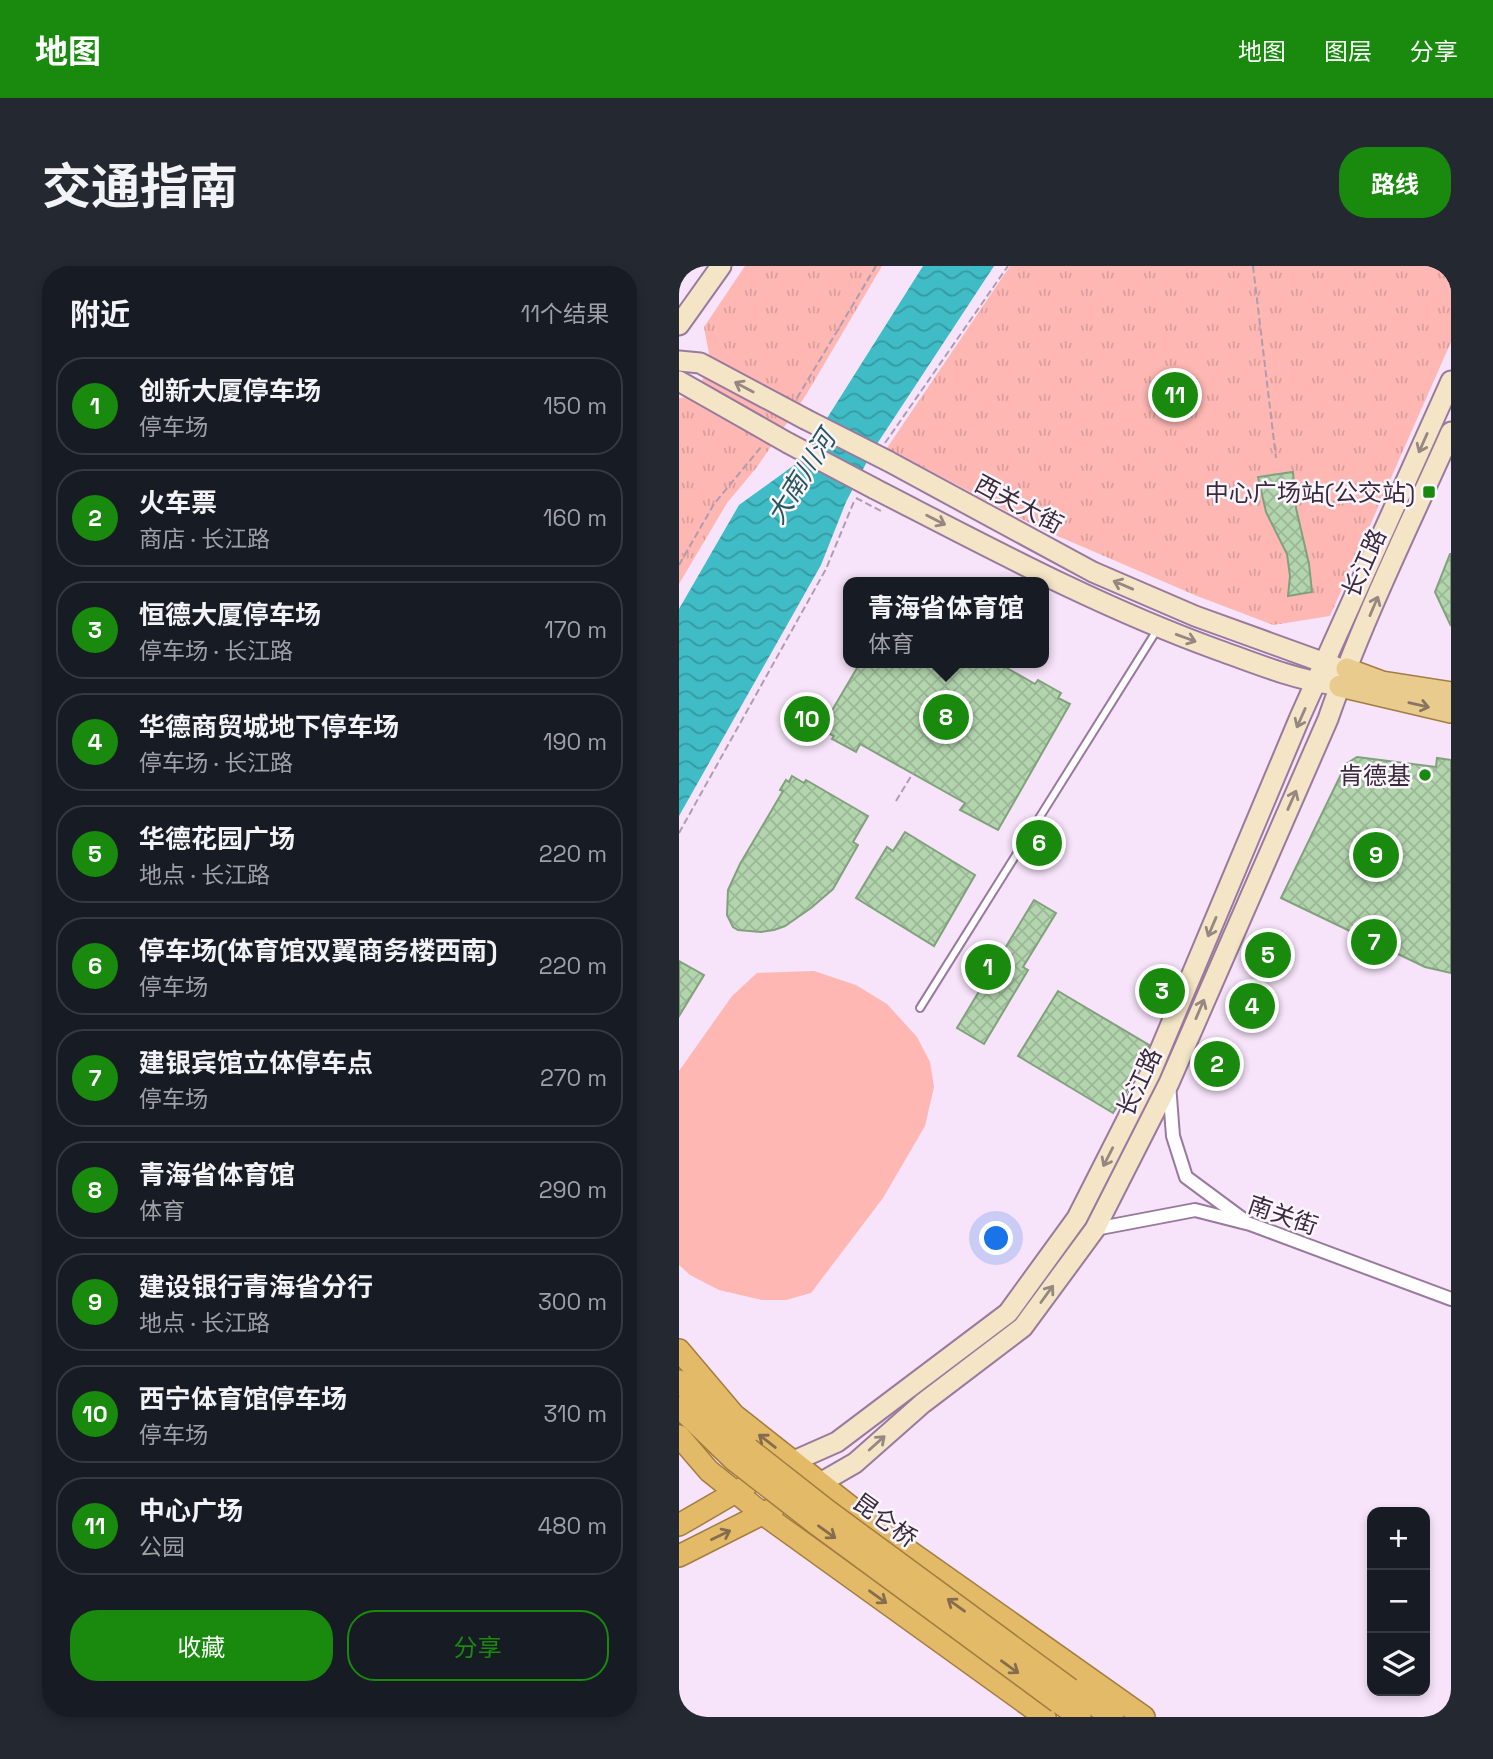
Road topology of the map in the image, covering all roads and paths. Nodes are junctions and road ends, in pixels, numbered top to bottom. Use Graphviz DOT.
graph roads {
  1 [pos="721,266"];
  2 [pos="876,266"];
  3 [pos="1008,266"];
  4 [pos="1253,266"];
  5 [pos="679,325"];
  6 [pos="679,361"];
  7 [pos="1451,381"];
  8 [pos="679,382"];
  9 [pos="796,414"];
  10 [pos="1451,432"];
  11 [pos="780,439"];
  12 [pos="884,456"];
  13 [pos="1276,458"];
  14 [pos="880,510"];
  15 [pos="679,565"];
  16 [pos="1047,577"];
  17 [pos="1049,578"];
  18 [pos="1158,628"];
  19 [pos="1321,673"];
  20 [pos="1344,678"];
  21 [pos="1451,693"];
  22 [pos="1451,712"];
  23 [pos="913,774"];
  24 [pos="896,801"];
  25 [pos="679,833"];
  26 [pos="920,1008"];
  27 [pos="1169,1083"];
  28 [pos="1250,1224"];
  29 [pos="1095,1229"];
  30 [pos="1451,1299"];
  31 [pos="679,1350"];
  32 [pos="679,1381"];
  33 [pos="679,1406"];
  34 [pos="679,1436"];
  35 [pos="794,1461"];
  36 [pos="822,1482"];
  37 [pos="736,1491"];
  38 [pos="762,1514"];
  39 [pos="679,1525"];
  40 [pos="679,1556"];
  41 [pos="1058,1703"];
  42 [pos="1080,1717"];
  43 [pos="1113,1717"];
  44 [pos="1144,1717"];
  1 -- 5 [label="main road"];
  2 -- 9 [label="path"];
  3 -- 12 [label="path"];
  4 -- 13 [label="path"];
  9 -- 6 [label="main road, 西关大街, one-way"];
  7 -- 19 [label="main road, 长江路, one-way"];
  8 -- 11 [label="main road"];
  9 -- 12 [label="main road, 西关大街, bridge"];
  20 -- 10 [label="main road, 长江路, one-way"];
  11 -- 15 [label="path"];
  11 -- 16 [label="main road, one-way, bridge"];
  19 -- 12 [label="main road, 西关大街, one-way"];
  14 -- 25 [label="path"];
  17 -- 18 [label="main road, one-way, bridge"];
  18 -- 19 [label="main road, one-way"];
  18 -- 26 [label="lane"];
  19 -- 20 [label="main road"];
  19 -- 35 [label="main road, 长江路, one-way"];
  20 -- 21 [label="main road"];
  20 -- 22 [label="main road, one-way"];
  27 -- 20 [label="main road, 长江路, one-way"];
  23 -- 24 [label="path"];
  27 -- 28 [label="street"];
  27 -- 29 [label="main road, 长江路"];
  28 -- 29 [label="street, 南关街"];
  28 -- 30 [label="street, 南关街"];
  36 -- 29 [label="main road, 长江路, one-way"];
  35 -- 31 [label="highway, one-way"];
  41 -- 32 [label="highway, 昆仑桥, one-way, bridge"];
  33 -- 41 [label="highway, 昆仑桥, one-way, bridge"];
  34 -- 37 [label="highway"];
  35 -- 36 [label="highway"];
  35 -- 37 [label="highway"];
  36 -- 38 [label="highway, 长江路"];
  36 -- 44 [label="highway"];
  37 -- 38 [label="highway"];
  37 -- 39 [label="highway"];
  40 -- 38 [label="highway, 长江路, one-way"];
  38 -- 41 [label="highway, one-way"];
  41 -- 42 [label="highway"];
  41 -- 43 [label="highway"];
}
